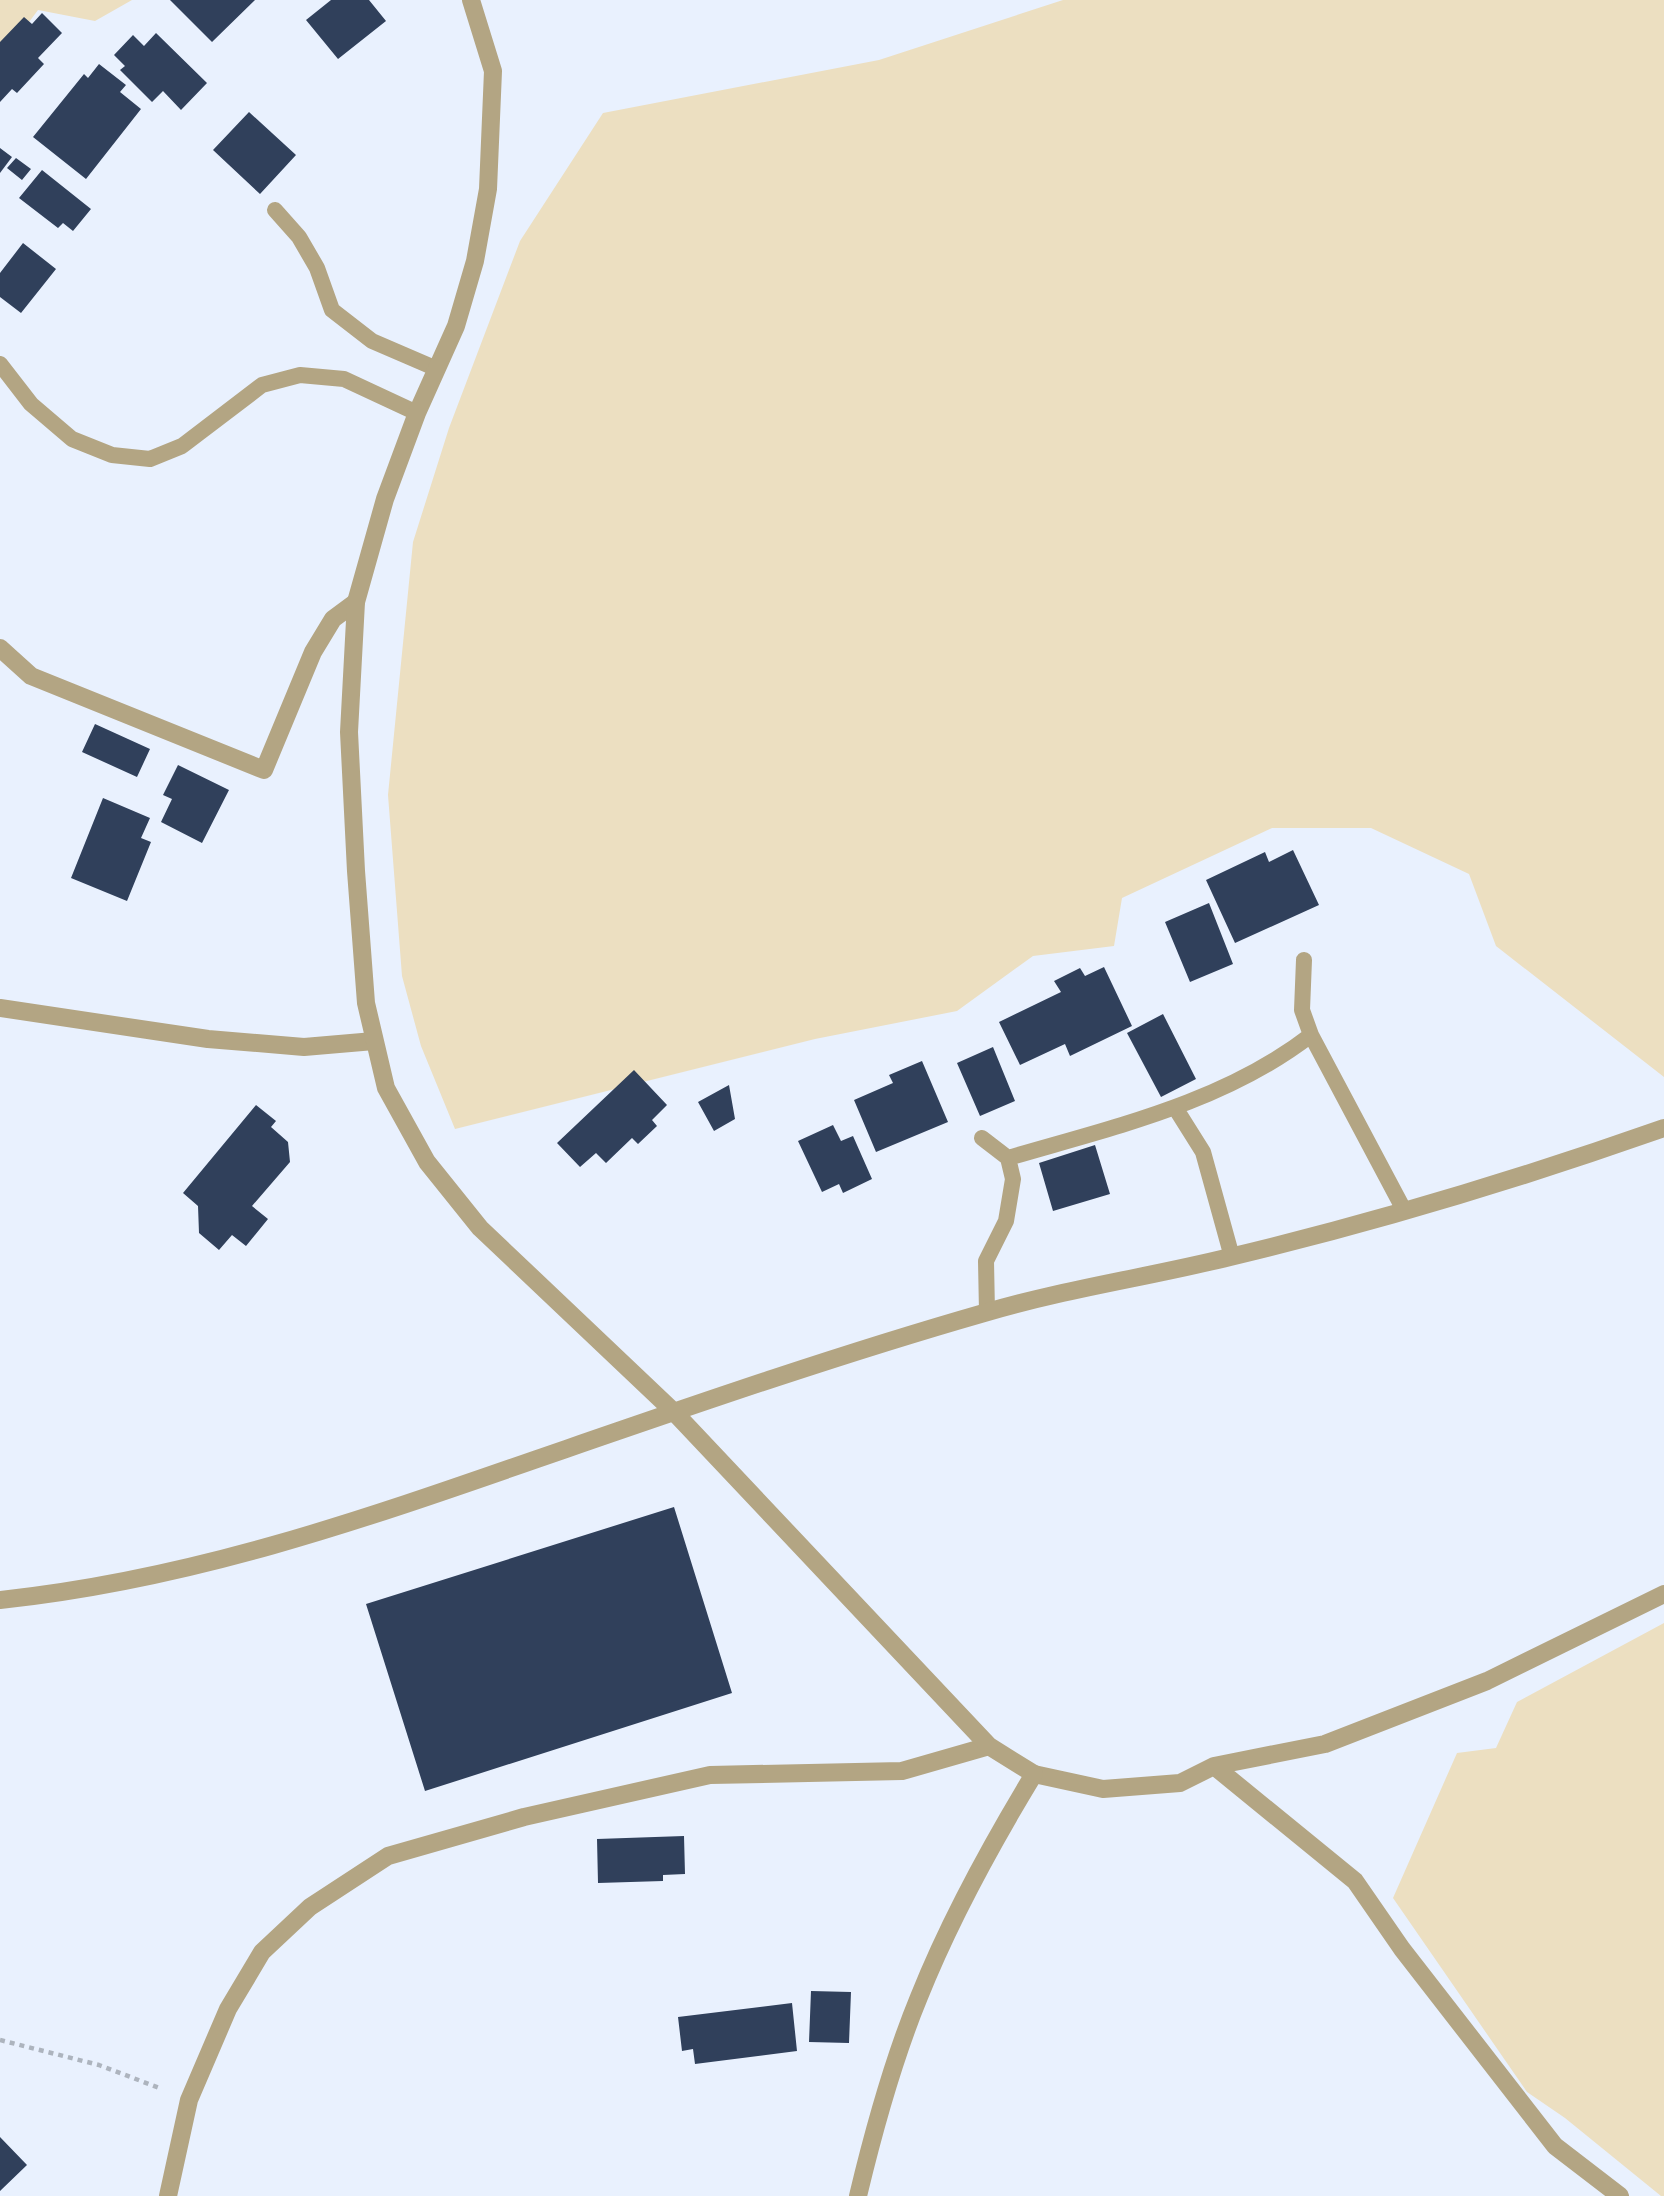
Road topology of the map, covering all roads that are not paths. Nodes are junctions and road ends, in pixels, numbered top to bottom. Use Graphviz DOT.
graph roads {
  1 [pos="471,0"];
  2 [pos="275,211"];
  3 [pos="0,364"];
  4 [pos="436,369"];
  5 [pos="417,413"];
  6 [pos="356,602"];
  7 [pos="0,648"];
  8 [pos="1304,960"];
  9 [pos="0,1008"];
  10 [pos="1311,1035"];
  11 [pos="374,1041"];
  12 [pos="1176,1108"];
  13 [pos="1664,1128"];
  14 [pos="982,1138"];
  15 [pos="1008,1158"];
  16 [pos="1404,1210"];
  17 [pos="1233,1257"];
  18 [pos="987,1312"];
  19 [pos="674,1412"];
  20 [pos="1664,1594"];
  21 [pos="0,1600"];
  22 [pos="989,1746"];
  23 [pos="1214,1766"];
  24 [pos="1034,1773"];
  25 [pos="168,2196"];
  26 [pos="858,2196"];
  27 [pos="1620,2196"];
  1 -- 4 [label="street"];
  2 -- 4 [label="lane"];
  3 -- 5 [label="lane"];
  4 -- 5 [label="street"];
  5 -- 6 [label="street"];
  6 -- 7 [label="street"];
  6 -- 11 [label="street"];
  8 -- 10 [label="lane"];
  9 -- 11 [label="street"];
  10 -- 12 [label="lane"];
  10 -- 16 [label="lane"];
  11 -- 19 [label="street"];
  12 -- 15 [label="lane"];
  12 -- 17 [label="lane"];
  13 -- 16 [label="street"];
  14 -- 15 [label="lane"];
  15 -- 18 [label="lane"];
  16 -- 17 [label="street"];
  17 -- 18 [label="street"];
  18 -- 19 [label="street"];
  19 -- 21 [label="street"];
  19 -- 22 [label="street"];
  20 -- 23 [label="street"];
  22 -- 24 [label="street"];
  22 -- 25 [label="street"];
  23 -- 24 [label="street"];
  23 -- 27 [label="street"];
  24 -- 26 [label="street"];
}
